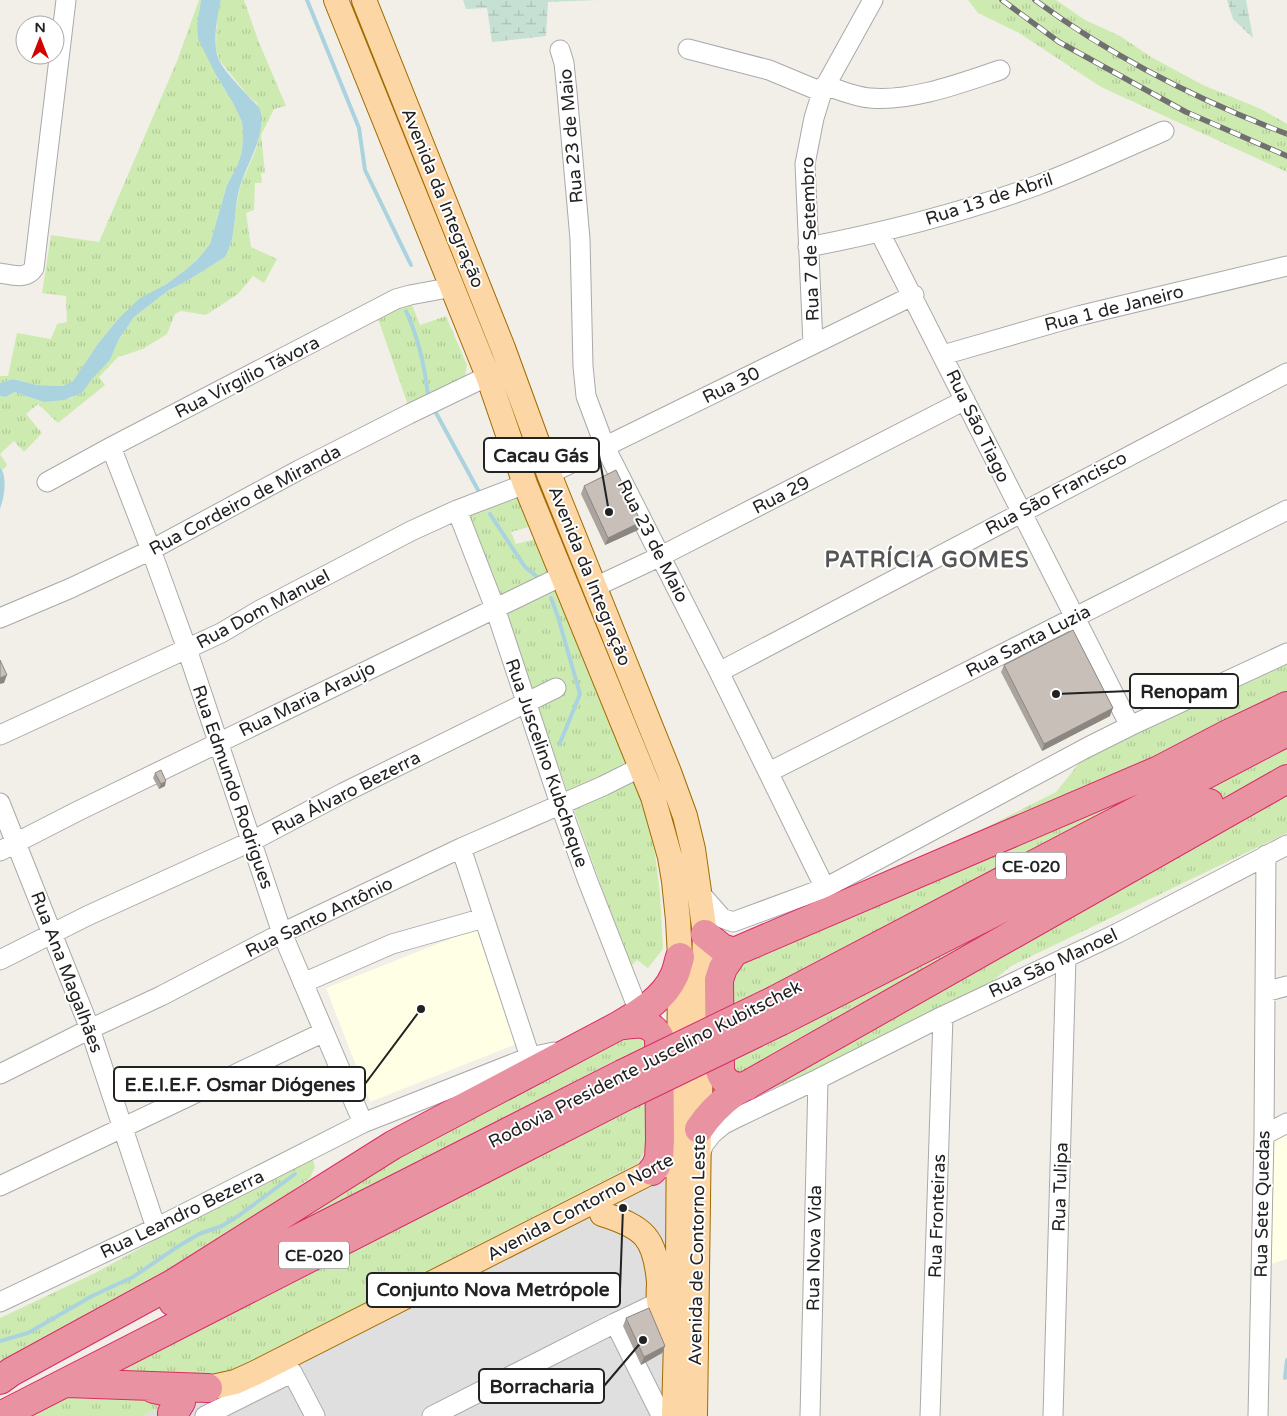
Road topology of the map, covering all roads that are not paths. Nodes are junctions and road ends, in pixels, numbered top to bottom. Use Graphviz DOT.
graph roads {
  1 [pos="66,0"];
  2 [pos="336,0"];
  3 [pos="364,0"];
  4 [pos="873,0"];
  5 [pos="688,49"];
  6 [pos="560,50"];
  7 [pos="1000,70"];
  8 [pos="824,88"];
  9 [pos="1164,131"];
  10 [pos="880,233"];
  11 [pos="462,245"];
  12 [pos="808,247"];
  13 [pos="438,253"];
  14 [pos="1287,266"];
  15 [pos="0,274"];
  16 [pos="452,287"];
  17 [pos="914,296"];
  18 [pos="487,308"];
  19 [pos="463,316"];
  20 [pos="813,344"];
  21 [pos="943,355"];
  22 [pos="1287,373"];
  23 [pos="488,376"];
  24 [pos="965,400"];
  25 [pos="111,447"];
  26 [pos="605,448"];
  27 [pos="549,474"];
  28 [pos="47,482"];
  29 [pos="525,484"];
  30 [pos="456,510"];
  31 [pos="1287,510"];
  32 [pos="1020,512"];
  33 [pos="151,550"];
  34 [pos="660,556"];
  35 [pos="562,576"];
  36 [pos="595,587"];
  37 [pos="495,608"];
  38 [pos="0,618"];
  39 [pos="1076,618"];
  40 [pos="187,649"];
  41 [pos="1287,653"];
  42 [pos="719,672"];
  43 [pos="556,688"];
  44 [pos="526,702"];
  45 [pos="1287,706"];
  46 [pos="1130,726"];
  47 [pos="1287,732"];
  48 [pos="0,735"];
  49 [pos="218,742"];
  50 [pos="1287,763"];
  51 [pos="641,768"];
  52 [pos="769,772"];
  53 [pos="1287,779"];
  54 [pos="0,803"];
  55 [pos="560,804"];
  56 [pos="252,841"];
  57 [pos="1287,844"];
  58 [pos="8,847"];
  59 [pos="461,848"];
  60 [pos="1266,855"];
  61 [pos="825,888"];
  62 [pos="700,893"];
  63 [pos="484,918"];
  64 [pos="282,933"];
  65 [pos="53,934"];
  66 [pos="705,934"];
  67 [pos="734,952"];
  68 [pos="680,957"];
  69 [pos="1066,957"];
  70 [pos="0,960"];
  71 [pos="303,983"];
  72 [pos="1287,986"];
  73 [pos="1265,992"];
  74 [pos="778,1011"];
  75 [pos="943,1016"];
  76 [pos="627,1021"];
  77 [pos="90,1029"];
  78 [pos="324,1032"];
  79 [pos="583,1045"];
  80 [pos="530,1057"];
  81 [pos="0,1074"];
  82 [pos="818,1079"];
  83 [pos="625,1084"];
  84 [pos="701,1084"];
  85 [pos="747,1086"];
  86 [pos="363,1123"];
  87 [pos="1287,1123"];
  88 [pos="123,1128"];
  89 [pos="699,1129"];
  90 [pos="1264,1135"];
  91 [pos="688,1158"];
  92 [pos="652,1171"];
  93 [pos="0,1186"];
  94 [pos="598,1207"];
  95 [pos="156,1228"];
  96 [pos="665,1287"];
  97 [pos="0,1302"];
  98 [pos="615,1322"];
  99 [pos="675,1353"];
  100 [pos="290,1374"];
  101 [pos="0,1380"];
  102 [pos="64,1383"];
  103 [pos="116,1384"];
  104 [pos="208,1388"];
  105 [pos="0,1391"];
  106 [pos="170,1415"];
  107 [pos="663,1415"];
  108 [pos="0,1416"];
  109 [pos="205,1416"];
  110 [pos="315,1416"];
  111 [pos="432,1416"];
  112 [pos="694,1416"];
  113 [pos="810,1416"];
  114 [pos="930,1416"];
  115 [pos="1053,1416"];
  116 [pos="1258,1416"];
  1 -- 15 [label="street"];
  2 -- 13 [label="main road, Avenida da Integração"];
  3 -- 11 [label="main road, Avenida da Integração"];
  4 -- 8 [label="street, Rua 7 de Setembro"];
  5 -- 8 [label="street"];
  6 -- 26 [label="street, Rua 23 de Maio"];
  7 -- 8 [label="street"];
  8 -- 12 [label="street, Rua 7 de Setembro"];
  9 -- 10 [label="street, Rua 13 de Abril"];
  10 -- 12 [label="street, Rua 13 de Abril"];
  10 -- 17 [label="street, Rua São Tiago"];
  11 -- 13 [label="main road"];
  11 -- 18 [label="main road, Avenida da Integração"];
  12 -- 20 [label="street, Rua 7 de Setembro"];
  13 -- 16 [label="main road, Avenida da Integração"];
  14 -- 21 [label="street, Rua 1 de Janeiro"];
  16 -- 19 [label="main road, Avenida da Integração"];
  16 -- 25 [label="street, Rua Virgílio Távora"];
  17 -- 20 [label="street, Rua 30"];
  17 -- 21 [label="street, Rua São Tiago"];
  18 -- 19 [label="main road"];
  18 -- 27 [label="main road, Avenida da Integração"];
  19 -- 23 [label="main road, Avenida da Integração"];
  20 -- 26 [label="street, Rua 30"];
  21 -- 24 [label="street, Rua São Tiago"];
  22 -- 32 [label="street, Rua São Francisco"];
  23 -- 29 [label="main road, Avenida da Integração"];
  23 -- 33 [label="street, Rua Cordeiro de Miranda"];
  24 -- 32 [label="street, Rua São Tiago"];
  24 -- 34 [label="street, Rua 29"];
  25 -- 28 [label="street, Rua Virgílio Távora"];
  25 -- 33 [label="street, Rua Edmundo Rodrigues"];
  26 -- 27 [label="street, Rua 30"];
  26 -- 34 [label="street, Rua 23 de Maio"];
  27 -- 36 [label="main road, Avenida da Integração"];
  29 -- 30 [label="street, Rua Dom Manuel"];
  29 -- 35 [label="main road, Avenida da Integração"];
  30 -- 37 [label="street, Rua Juscelino Kubcheque"];
  30 -- 40 [label="street, Rua Dom Manuel"];
  31 -- 39 [label="street, Rua Santa Luzia"];
  32 -- 39 [label="street, Rua São Tiago"];
  32 -- 42 [label="street, Rua São Francisco"];
  33 -- 38 [label="street, Rua Cordeiro de Miranda"];
  33 -- 40 [label="street, Rua Edmundo Rodrigues"];
  34 -- 36 [label="street, Rua 29"];
  34 -- 42 [label="street, Rua 23 de Maio"];
  35 -- 37 [label="street, Rua Maria Araujo"];
  35 -- 51 [label="main road, Avenida da Integração"];
  36 -- 62 [label="main road, Avenida da Integração"];
  37 -- 44 [label="street, Rua Juscelino Kubcheque"];
  37 -- 49 [label="street, Rua Maria Araujo"];
  39 -- 46 [label="street, Rua São Tiago"];
  39 -- 52 [label="street, Rua Santa Luzia"];
  40 -- 48 [label="street, Rua Dom Manuel"];
  40 -- 49 [label="street, Rua Edmundo Rodrigues"];
  41 -- 46 [label="street"];
  42 -- 52 [label="street, Rua 23 de Maio"];
  43 -- 44 [label="street, Rua Álvaro Bezerra"];
  44 -- 55 [label="street, Rua Juscelino Kubcheque"];
  44 -- 56 [label="street, Rua Álvaro Bezerra"];
  45 -- 67 [label="highway"];
  46 -- 61 [label="street"];
  47 -- 74 [label="highway, Rodovia Presidente Juscelino Kubitschek / CE-020"];
  49 -- 56 [label="street, Rua Edmundo Rodrigues"];
  49 -- 58 [label="street, Rua Maria Araujo"];
  50 -- 74 [label="highway, Rodovia Presidente Juscelino Kubitschek / CE-020"];
  51 -- 55 [label="street, Rua Santo Antônio"];
  51 -- 68 [label="main road, Avenida da Integração"];
  52 -- 61 [label="street, Rua 23 de Maio"];
  53 -- 85 [label="highway"];
  54 -- 58 [label="street, Rua Ana Magalhães"];
  55 -- 59 [label="street, Rua Santo Antônio"];
  55 -- 76 [label="street, Rua Juscelino Kubcheque"];
  56 -- 64 [label="street, Rua Edmundo Rodrigues"];
  56 -- 65 [label="street, Rua Álvaro Bezerra"];
  57 -- 60 [label="street, Rua São Manoel"];
  58 -- 65 [label="street, Rua Ana Magalhães"];
  59 -- 63 [label="street"];
  59 -- 64 [label="street, Rua Santo Antônio"];
  60 -- 69 [label="street, Rua São Manoel"];
  60 -- 73 [label="street, Rua Sete Quedas"];
  61 -- 62 [label="street"];
  62 -- 66 [label="main road, Avenida da Integração"];
  63 -- 71 [label="street"];
  63 -- 80 [label="street"];
  64 -- 71 [label="street, Rua Edmundo Rodrigues"];
  64 -- 77 [label="street, Rua Santo Antônio"];
  65 -- 70 [label="street, Rua Álvaro Bezerra"];
  65 -- 77 [label="street, Rua Ana Magalhães"];
  66 -- 67 [label="highway"];
  66 -- 84 [label="main road, Avenida da Integração"];
  67 -- 85 [label="highway"];
  68 -- 76 [label="highway"];
  68 -- 91 [label="main road, Avenida de Contorno Leste"];
  69 -- 75 [label="street, Rua São Manoel"];
  69 -- 115 [label="street, Rua Tulipa"];
  71 -- 78 [label="street, Rua Edmundo Rodrigues"];
  72 -- 73 [label="street"];
  73 -- 90 [label="street, Rua Sete Quedas"];
  74 -- 83 [label="highway, Rodovia Presidente Juscelino Kubitschek / CE-020, bridge"];
  75 -- 82 [label="street, Rua São Manoel"];
  75 -- 114 [label="street, Rua Fronteiras"];
  76 -- 79 [label="highway"];
  76 -- 92 [label="highway"];
  77 -- 81 [label="street, Rua Santo Antônio"];
  77 -- 88 [label="street, Rua Ana Magalhães"];
  78 -- 86 [label="street, Rua Edmundo Rodrigues"];
  78 -- 88 [label="street"];
  79 -- 80 [label="street, Rua Leandro Bezerra"];
  79 -- 101 [label="highway"];
  80 -- 86 [label="street, Rua Leandro Bezerra"];
  82 -- 91 [label="street, Rua São Manoel"];
  82 -- 113 [label="street, Rua Nova Vida"];
  83 -- 102 [label="highway, Rodovia Presidente Juscelino Kubitschek / CE-020"];
  83 -- 105 [label="highway, Rodovia Presidente Juscelino Kubitschek / CE-020"];
  84 -- 89 [label="main road, Avenida de Contorno Leste"];
  85 -- 89 [label="highway"];
  86 -- 95 [label="street, Rua Leandro Bezerra"];
  87 -- 90 [label="street"];
  88 -- 93 [label="street"];
  88 -- 95 [label="street, Rua Ana Magalhães"];
  89 -- 91 [label="main road, Avenida Contorno Norte"];
  90 -- 116 [label="street, Rua Sete Quedas"];
  91 -- 92 [label="main road, Avenida Contorno Norte"];
  91 -- 96 [label="main road, Avenida de Contorno Leste"];
  91 -- 112 [label="main road, Avenida de Contorno Leste"];
  92 -- 94 [label="main road, Avenida Contorno Norte"];
  94 -- 96 [label="main road"];
  94 -- 100 [label="main road"];
  94 -- 104 [label="main road, Avenida Contorno Norte"];
  95 -- 97 [label="street, Rua Leandro Bezerra"];
  96 -- 98 [label="street"];
  96 -- 99 [label="main road, Avenida de Contorno Leste"];
  96 -- 99 [label="main road"];
  98 -- 107 [label="street"];
  98 -- 111 [label="street"];
  99 -- 107 [label="main road, Avenida de Contorno Leste"];
  100 -- 104 [label="main road"];
  100 -- 109 [label="street"];
  100 -- 110 [label="street"];
  102 -- 103 [label="highway"];
  102 -- 108 [label="highway, Rodovia Presidente Juscelino Kubitschek / CE-020"];
  103 -- 104 [label="highway"];
  103 -- 106 [label="highway"];
}
